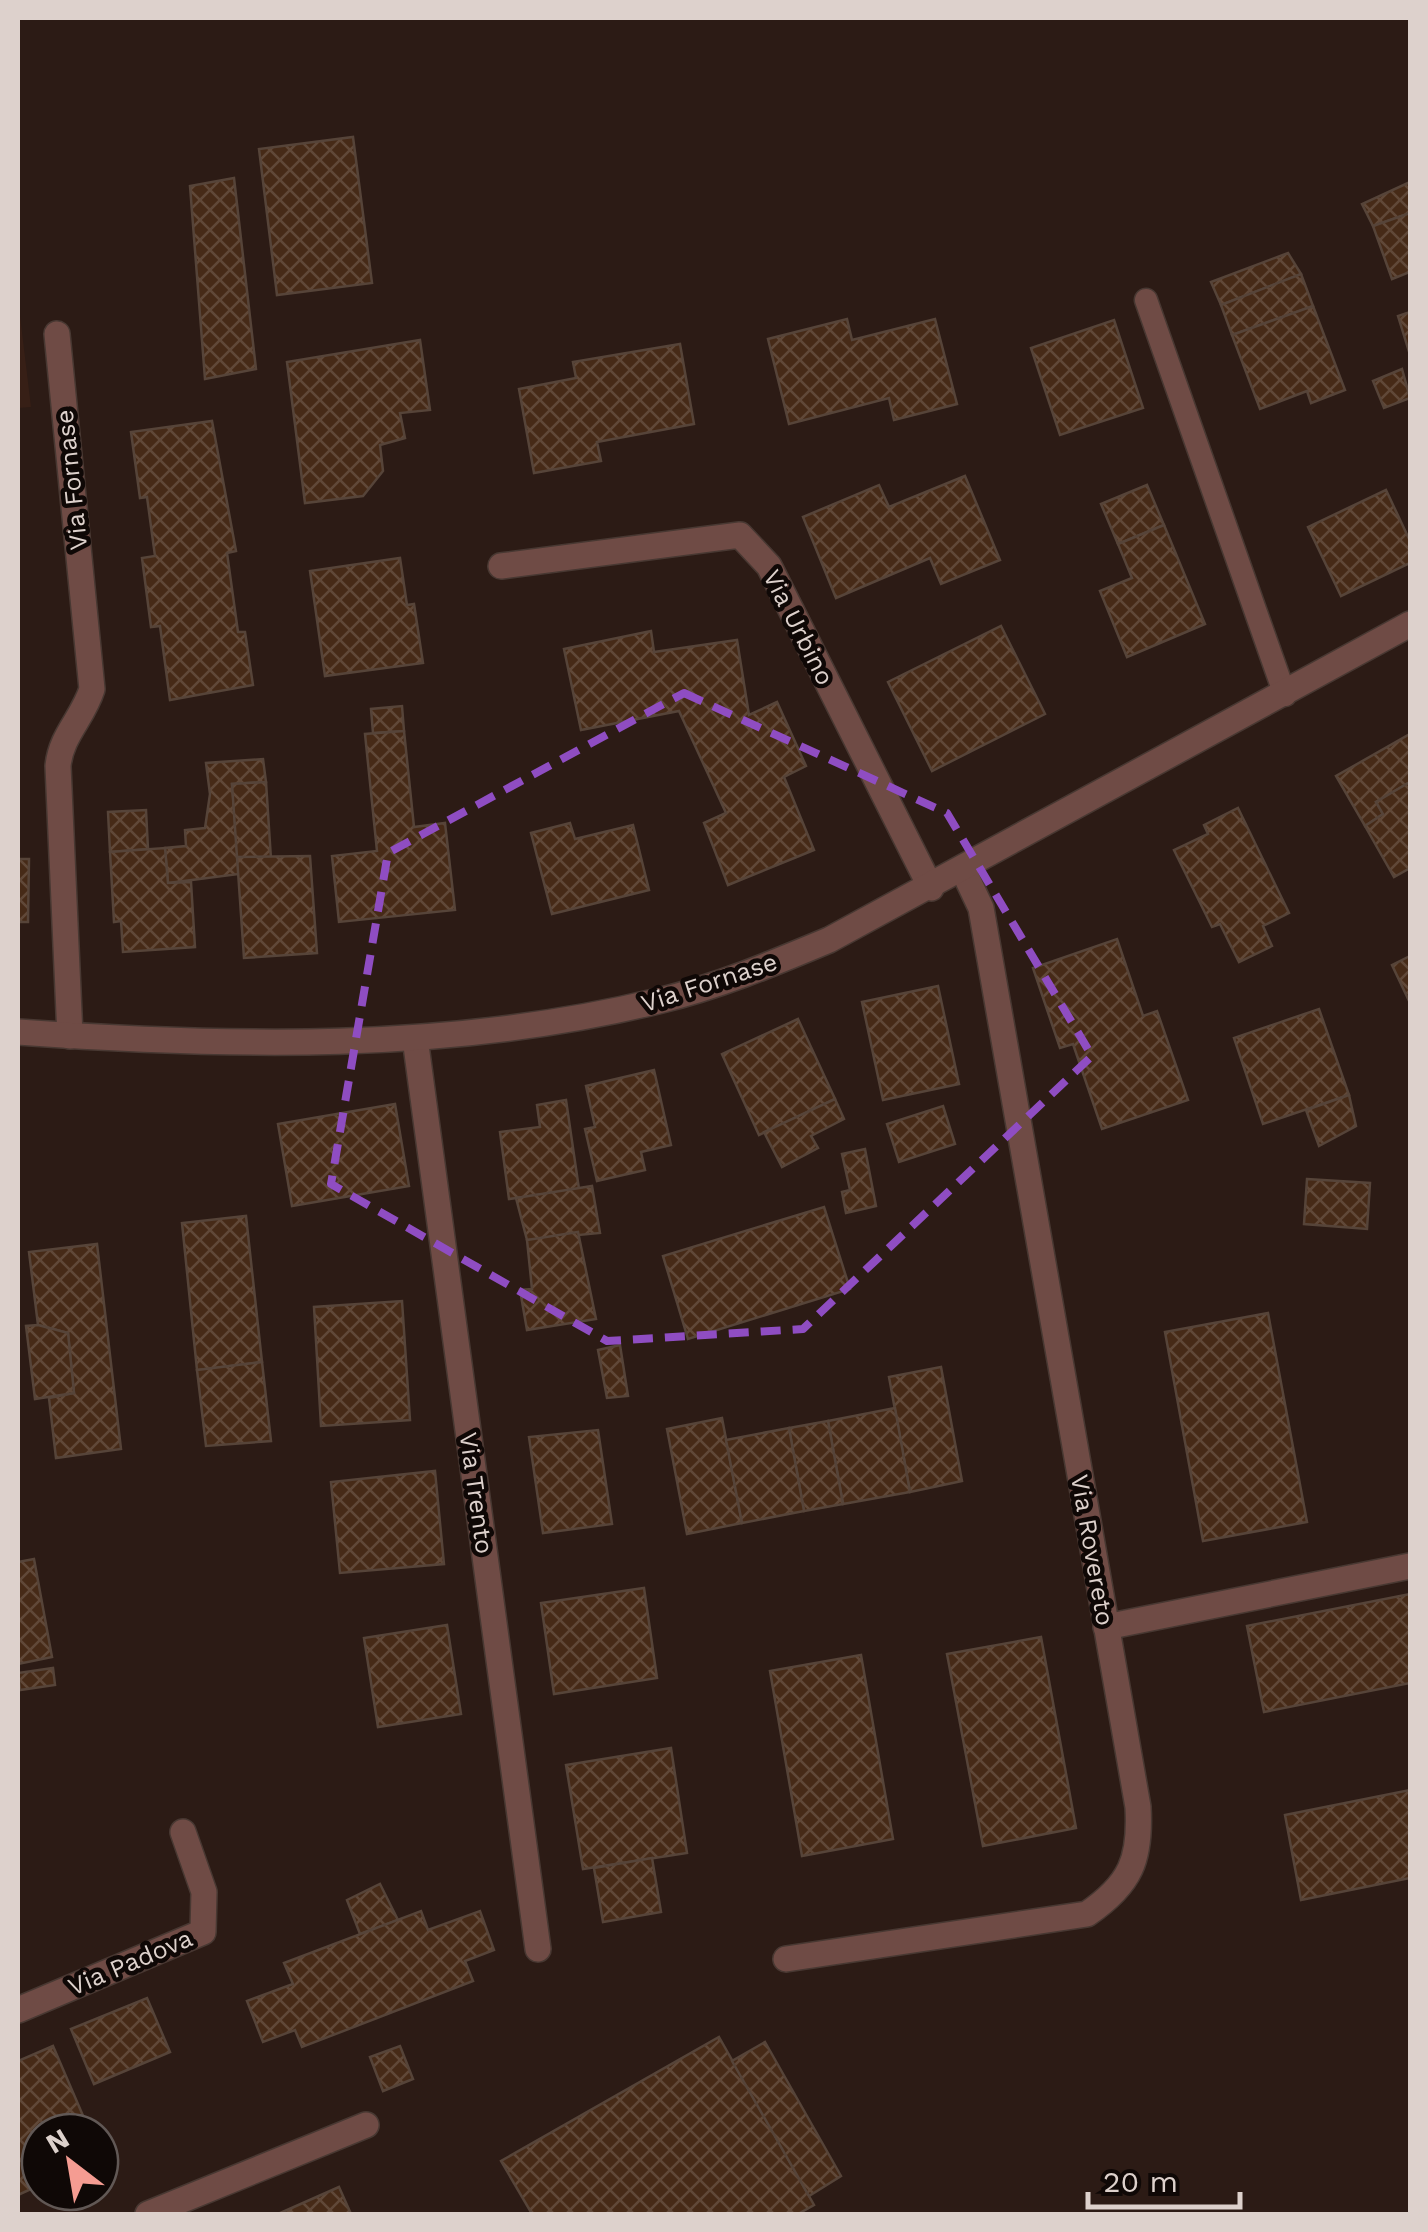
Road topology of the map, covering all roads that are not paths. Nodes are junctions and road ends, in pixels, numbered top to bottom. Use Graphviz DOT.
graph roads {
  1 [pos="1146,300"];
  2 [pos="57,334"];
  3 [pos="501,566"];
  4 [pos="1410,624"];
  5 [pos="1285,695"];
  6 [pos="964,870"];
  7 [pos="931,888"];
  8 [pos="18,1032"];
  9 [pos="70,1036"];
  10 [pos="415,1038"];
  11 [pos="1410,1566"];
  12 [pos="1106,1627"];
  13 [pos="183,1832"];
  14 [pos="538,1949"];
  15 [pos="786,1959"];
  16 [pos="18,2010"];
  17 [pos="366,2125"];
  18 [pos="148,2214"];
  1 -- 5 [label="lane"];
  2 -- 9 [label="street, Via Fornase"];
  3 -- 7 [label="street, Via Urbino"];
  4 -- 5 [label="street, Via Fornase"];
  5 -- 6 [label="street, Via Fornase"];
  6 -- 7 [label="street, Via Fornase"];
  6 -- 12 [label="street, Via Rovereto"];
  7 -- 10 [label="street, Via Fornase"];
  8 -- 9 [label="street, Via Fornase"];
  9 -- 10 [label="street, Via Fornase"];
  10 -- 14 [label="street, Via Trento"];
  11 -- 12 [label="street"];
  12 -- 15 [label="street, Via Rovereto"];
  13 -- 16 [label="street, Via Padova"];
  17 -- 18 [label="street"];
}
